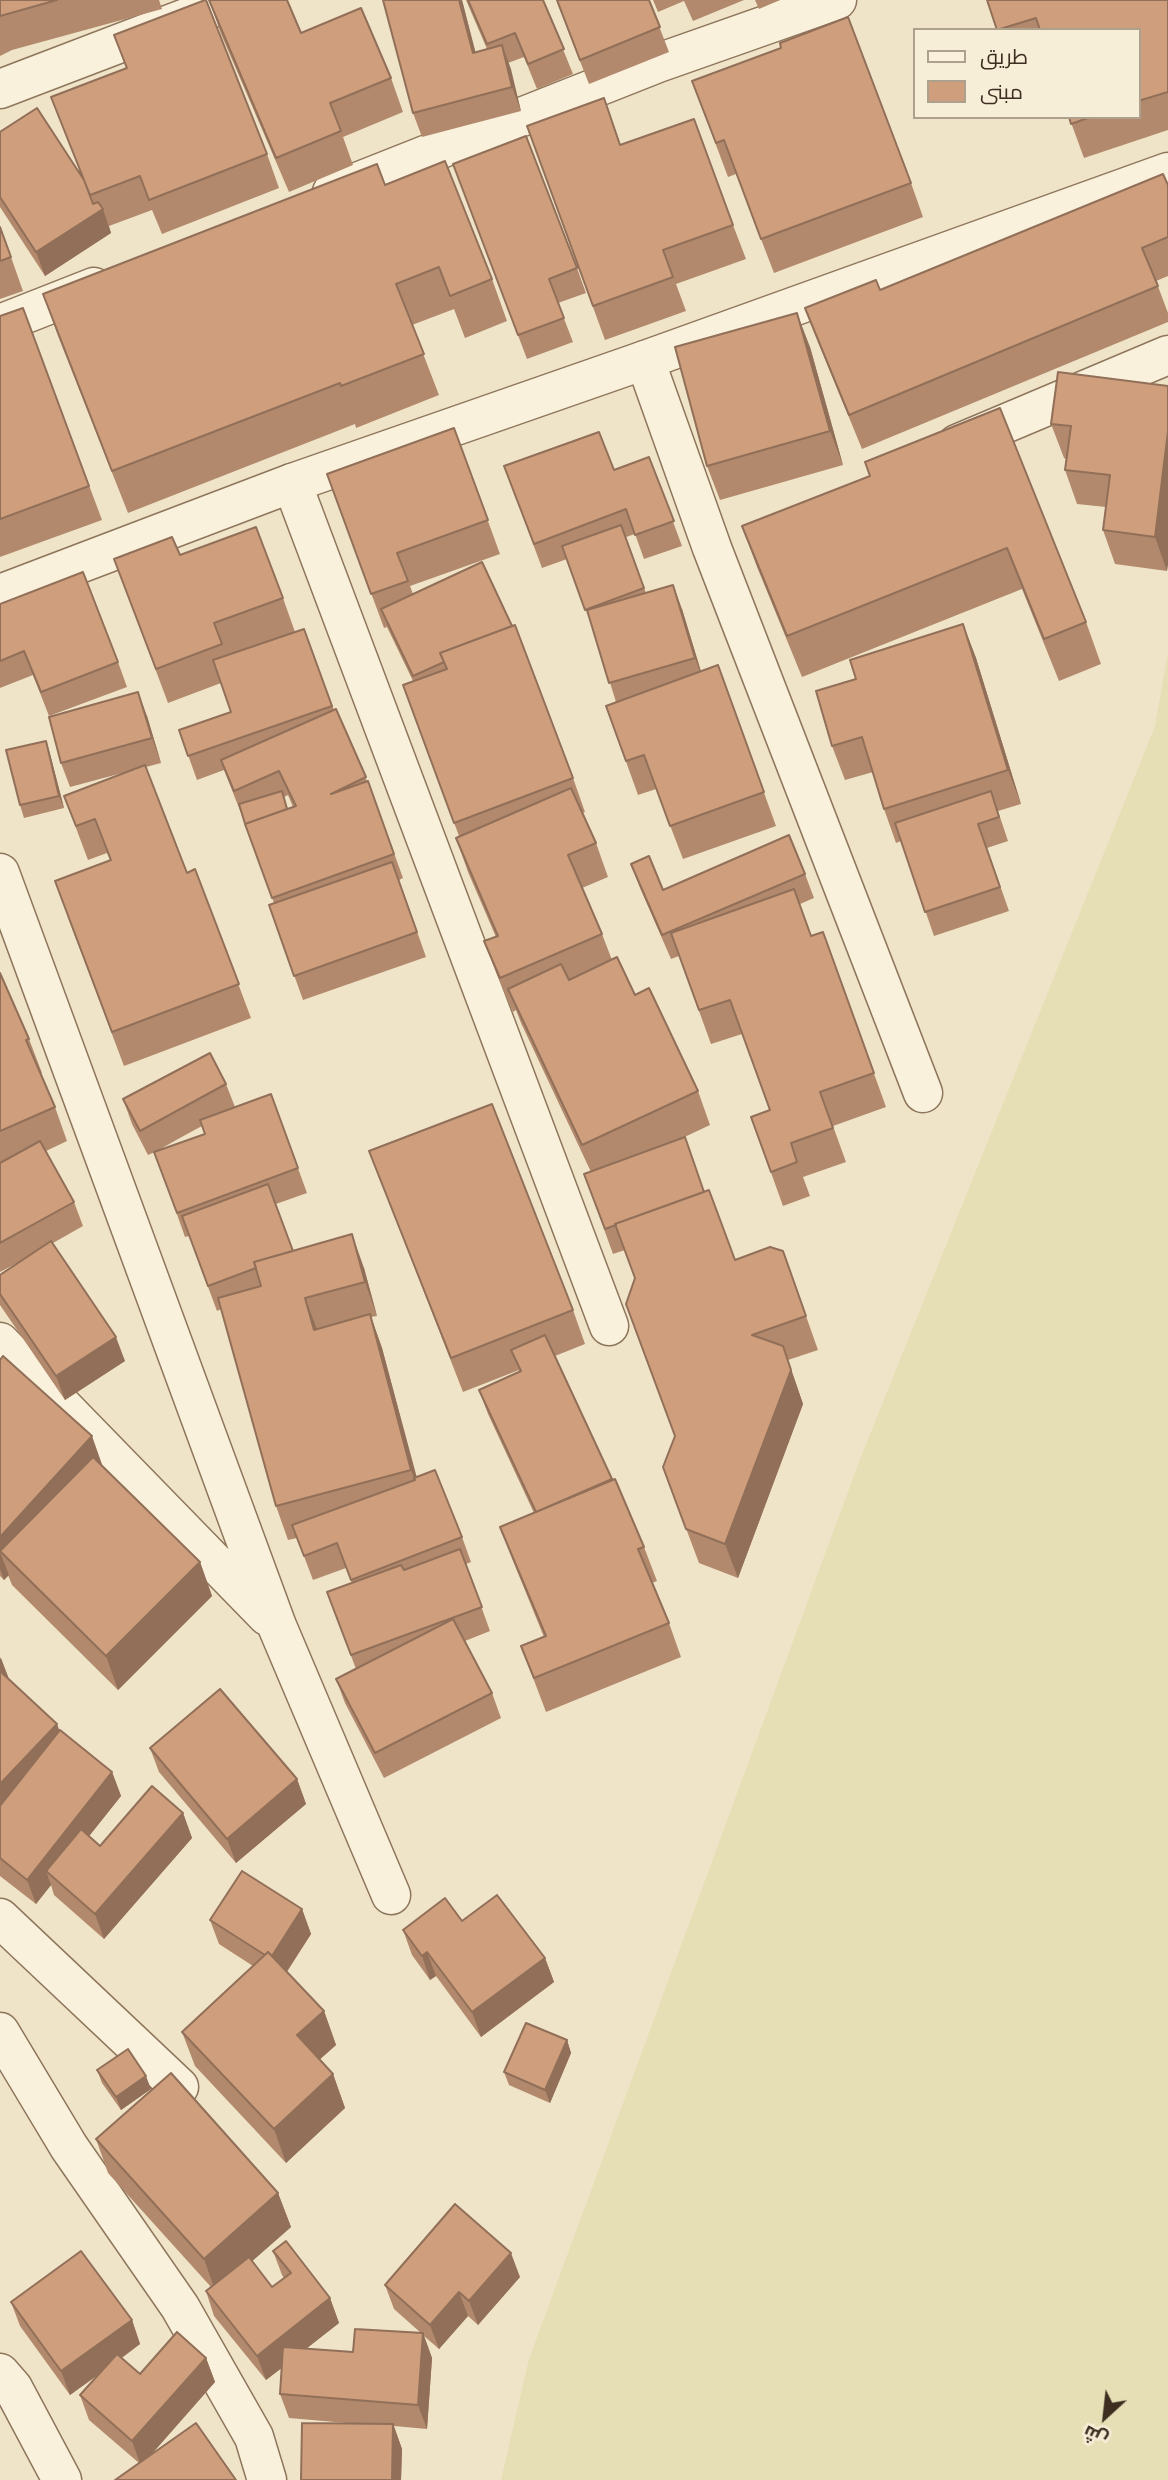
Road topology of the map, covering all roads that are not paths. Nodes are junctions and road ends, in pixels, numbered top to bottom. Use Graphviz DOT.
graph roads {
  1 [pos="233,0"];
  2 [pos="837,0"];
  3 [pos="0,89"];
  4 [pos="1168,172"];
  5 [pos="297,206"];
  6 [pos="129,273"];
  7 [pos="0,324"];
  8 [pos="1168,355"];
  9 [pos="645,360"];
  10 [pos="928,457"];
  11 [pos="292,483"];
  12 [pos="0,594"];
  13 [pos="0,873"];
  14 [pos="922,1093"];
  15 [pos="609,1326"];
  16 [pos="0,1342"];
  17 [pos="277,1626"];
  18 [pos="391,1895"];
  19 [pos="0,1918"];
  20 [pos="0,2032"];
  21 [pos="179,2087"];
  22 [pos="0,2373"];
  23 [pos="62,2480"];
  24 [pos="267,2480"];
  1 -- 3 [label="street"];
  2 -- 5 [label="street"];
  4 -- 9 [label="street"];
  6 -- 7 [label="street"];
  8 -- 10 [label="street"];
  9 -- 11 [label="street"];
  9 -- 14 [label="street"];
  11 -- 12 [label="street"];
  11 -- 15 [label="street"];
  13 -- 17 [label="street"];
  16 -- 17 [label="street"];
  17 -- 18 [label="street"];
  19 -- 21 [label="street"];
  20 -- 24 [label="street"];
  22 -- 23 [label="street"];
}
